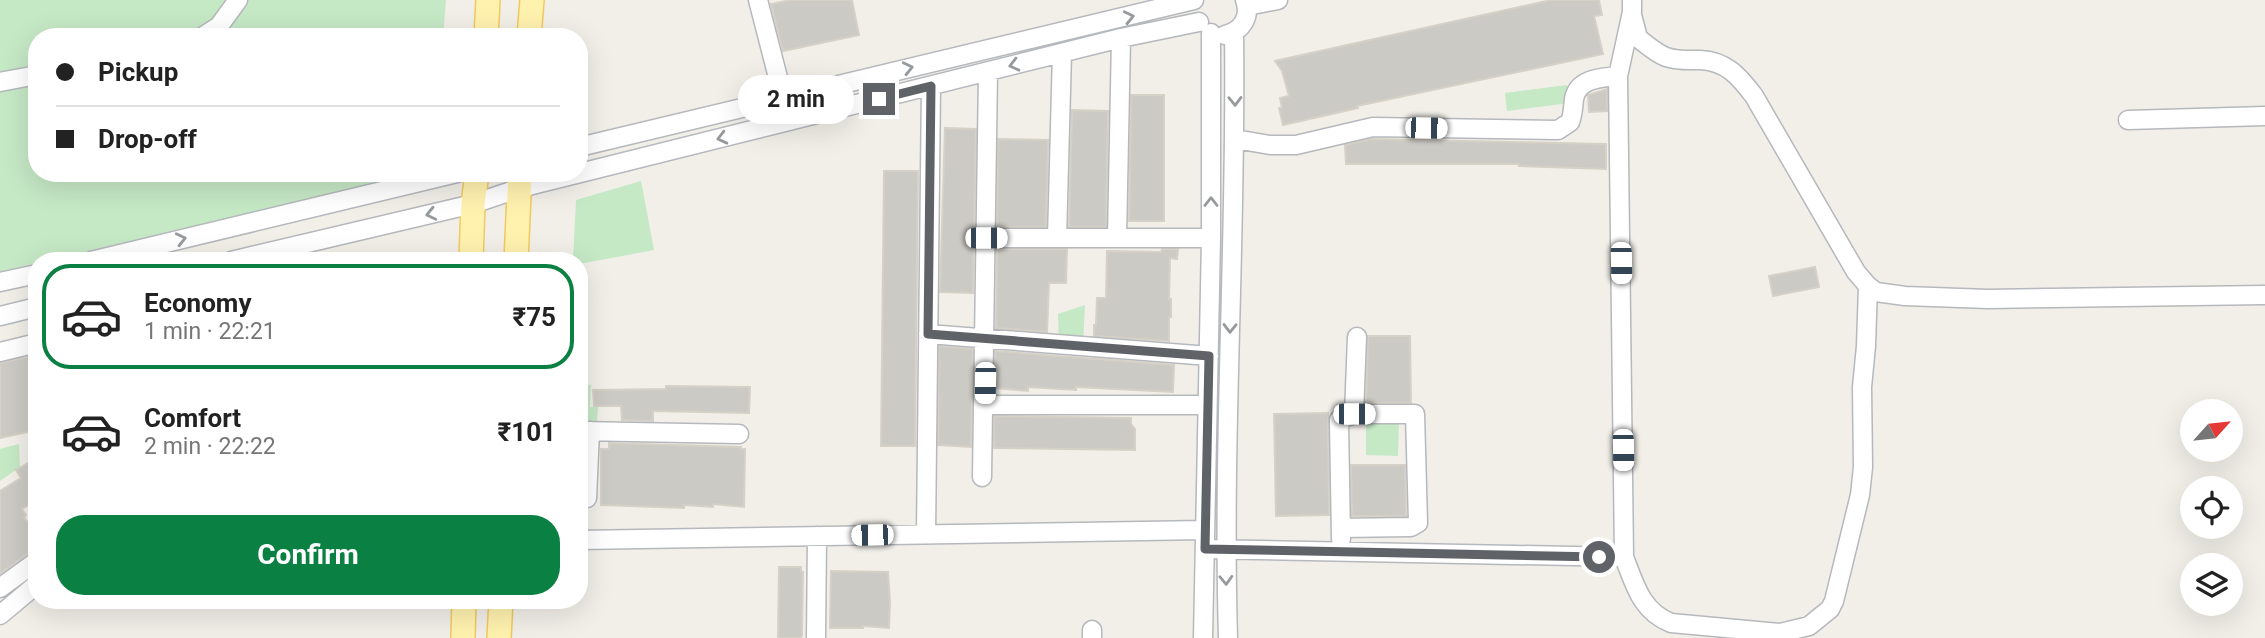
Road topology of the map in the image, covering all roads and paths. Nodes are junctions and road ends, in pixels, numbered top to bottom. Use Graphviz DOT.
graph roads {
  1 [pos="238,0"];
  2 [pos="488,0"];
  3 [pos="532,0"];
  4 [pos="758,0"];
  5 [pos="1196,0"];
  6 [pos="1278,0"];
  7 [pos="1246,3"];
  8 [pos="1632,6"];
  9 [pos="1205,27"];
  10 [pos="216,28"];
  11 [pos="486,28"];
  12 [pos="530,28"];
  13 [pos="1234,33"];
  14 [pos="1121,38"];
  15 [pos="1062,53"];
  16 [pos="988,72"];
  17 [pos="1618,76"];
  18 [pos="28,77"];
  19 [pos="0,82"];
  20 [pos="931,86"];
  21 [pos="783,97"];
  22 [pos="2265,116"];
  23 [pos="2128,120"];
  24 [pos="1235,139"];
  25 [pos="588,145"];
  26 [pos="588,165"];
  27 [pos="420,182"];
  28 [pos="477,182"];
  29 [pos="518,182"];
  30 [pos="520,182"];
  31 [pos="473,204"];
  32 [pos="986,238"];
  33 [pos="1057,238"];
  34 [pos="1117,238"];
  35 [pos="1211,238"];
  36 [pos="128,252"];
  37 [pos="269,252"];
  38 [pos="471,252"];
  39 [pos="516,252"];
  40 [pos="28,276"];
  41 [pos="5,281"];
  42 [pos="1868,286"];
  43 [pos="2265,295"];
  44 [pos="28,309"];
  45 [pos="8,314"];
  46 [pos="928,334"];
  47 [pos="1357,337"];
  48 [pos="986,338"];
  49 [pos="28,345"];
  50 [pos="0,352"];
  51 [pos="1209,356"];
  52 [pos="985,405"];
  53 [pos="1207,405"];
  54 [pos="1427,406"];
  55 [pos="1354,414"];
  56 [pos="588,431"];
  57 [pos="739,434"];
  58 [pos="982,478"];
  59 [pos="1341,528"];
  60 [pos="1205,530"];
  61 [pos="926,534"];
  62 [pos="817,536"];
  63 [pos="588,540"];
  64 [pos="1205,549"];
  65 [pos="1226,549"];
  66 [pos="1341,551"];
  67 [pos="1424,553"];
  68 [pos="1624,557"];
  69 [pos="28,568"];
  70 [pos="0,588"];
  71 [pos="28,591"];
  72 [pos="464,609"];
  73 [pos="501,609"];
  74 [pos="0,614"];
  75 [pos="463,638"];
  76 [pos="499,638"];
  77 [pos="817,638"];
  78 [pos="1203,638"];
  79 [pos="1228,638"];
  1 -- 10 [label="street"];
  2 -- 11 [label="main road"];
  3 -- 12 [label="main road"];
  4 -- 21 [label="street"];
  5 -- 9 [label="street"];
  21 -- 5 [label="street, one-way"];
  6 -- 7 [label="street"];
  7 -- 13 [label="street"];
  8 -- 17 [label="street"];
  8 -- 42 [label="street"];
  9 -- 13 [label="street"];
  9 -- 14 [label="street"];
  35 -- 9 [label="street, one-way"];
  13 -- 24 [label="street, one-way"];
  14 -- 15 [label="street"];
  14 -- 34 [label="street"];
  15 -- 16 [label="street, one-way"];
  15 -- 33 [label="street"];
  16 -- 20 [label="street"];
  16 -- 32 [label="street"];
  17 -- 24 [label="street"];
  17 -- 68 [label="street"];
  18 -- 19 [label="street"];
  20 -- 26 [label="street, one-way"];
  20 -- 46 [label="street"];
  21 -- 25 [label="street"];
  22 -- 23 [label="street"];
  24 -- 65 [label="street, one-way"];
  36 -- 27 [label="street, one-way"];
  28 -- 31 [label="main road"];
  29 -- 31 [label="street"];
  30 -- 39 [label="main road"];
  31 -- 37 [label="street, one-way"];
  31 -- 38 [label="main road"];
  32 -- 33 [label="street"];
  32 -- 48 [label="street"];
  33 -- 34 [label="street"];
  34 -- 35 [label="street"];
  35 -- 51 [label="street"];
  40 -- 41 [label="street"];
  41 -- 45 [label="street"];
  42 -- 43 [label="street"];
  42 -- 68 [label="street"];
  44 -- 45 [label="street"];
  46 -- 48 [label="street"];
  46 -- 61 [label="street"];
  47 -- 55 [label="street"];
  48 -- 51 [label="street"];
  48 -- 52 [label="street"];
  49 -- 50 [label="street"];
  51 -- 53 [label="street"];
  52 -- 53 [label="street"];
  52 -- 58 [label="street"];
  53 -- 60 [label="street"];
  54 -- 67 [label="street"];
  55 -- 59 [label="street"];
  55 -- 59 [label="street"];
  56 -- 57 [label="street"];
  59 -- 66 [label="street"];
  60 -- 61 [label="street"];
  60 -- 64 [label="street"];
  61 -- 62 [label="street"];
  62 -- 63 [label="street"];
  62 -- 77 [label="street"];
  64 -- 65 [label="street"];
  64 -- 78 [label="street"];
  65 -- 66 [label="street"];
  65 -- 79 [label="street, one-way"];
  66 -- 67 [label="street"];
  67 -- 68 [label="street"];
  69 -- 70 [label="street"];
  71 -- 74 [label="street"];
  72 -- 75 [label="main road"];
  73 -- 76 [label="main road"];
}
